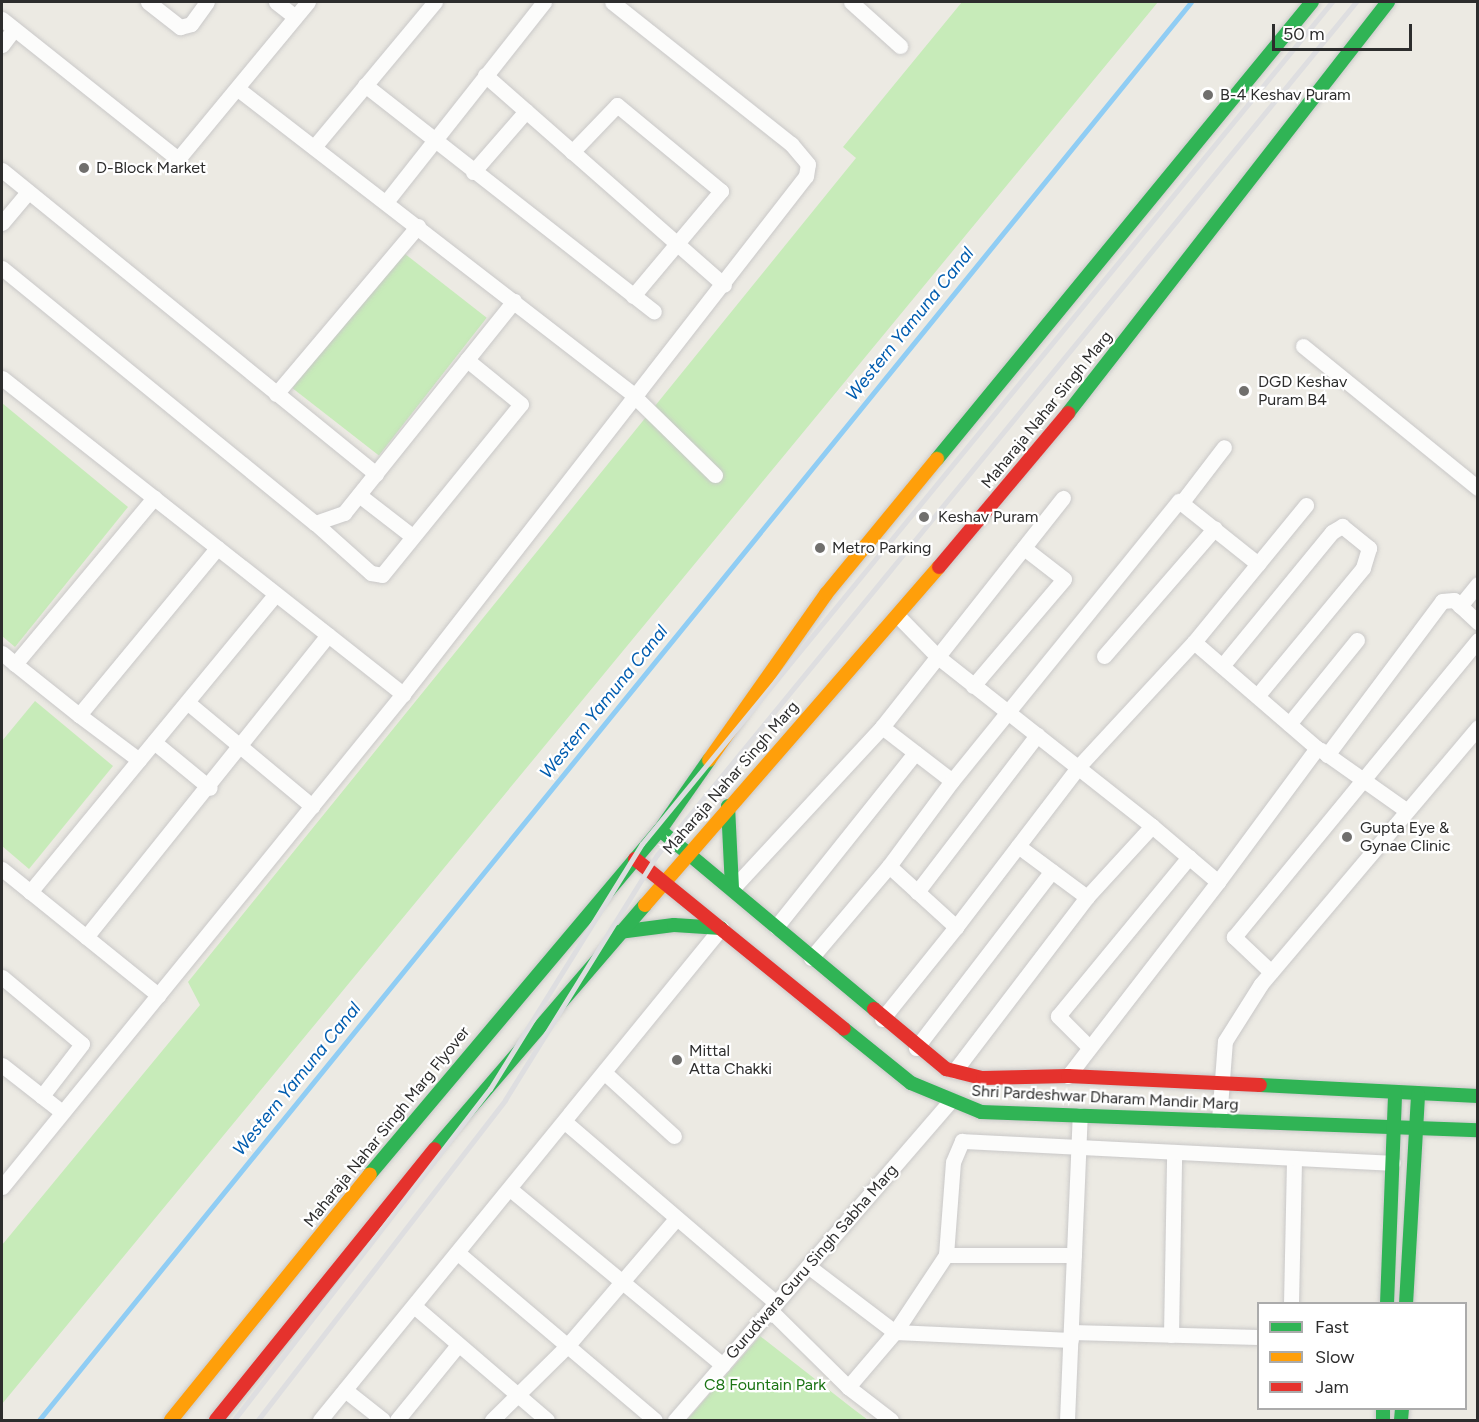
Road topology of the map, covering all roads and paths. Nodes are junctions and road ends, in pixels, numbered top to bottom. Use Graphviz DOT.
graph roads {
  1 [pos="148,2"];
  2 [pos="207,2"];
  3 [pos="276,2"];
  4 [pos="308,2"];
  5 [pos="435,2"];
  6 [pos="544,2"];
  7 [pos="612,2"];
  8 [pos="850,2"];
  9 [pos="1312,2"];
  10 [pos="1388,2"];
  11 [pos="295,17"];
  12 [pos="2,19"];
  13 [pos="14,29"];
  14 [pos="2,45"];
  15 [pos="900,46"];
  16 [pos="485,75"];
  17 [pos="365,85"];
  18 [pos="238,88"];
  19 [pos="526,111"];
  20 [pos="434,141"];
  21 [pos="314,147"];
  22 [pos="572,152"];
  23 [pos="2,170"];
  24 [pos="473,172"];
  25 [pos="28,192"];
  26 [pos="386,202"];
  27 [pos="2,224"];
  28 [pos="418,226"];
  29 [pos="676,247"];
  30 [pos="2,268"];
  31 [pos="724,285"];
  32 [pos="633,296"];
  33 [pos="514,301"];
  34 [pos="654,312"];
  35 [pos="1303,346"];
  36 [pos="467,360"];
  37 [pos="2,378"];
  38 [pos="276,394"];
  39 [pos="632,394"];
  40 [pos="1224,447"];
  41 [pos="376,474"];
  42 [pos="715,475"];
  43 [pos="1478,488"];
  44 [pos="359,495"];
  45 [pos="154,498"];
  46 [pos="1063,498"];
  47 [pos="1182,502"];
  48 [pos="1306,505"];
  49 [pos="315,523"];
  50 [pos="1215,528"];
  51 [pos="412,536"];
  52 [pos="218,548"];
  53 [pos="1024,548"];
  54 [pos="1258,564"];
  55 [pos="1478,584"];
  56 [pos="276,594"];
  57 [pos="1460,606"];
  58 [pos="898,616"];
  59 [pos="1478,622"];
  60 [pos="328,635"];
  61 [pos="1357,640"];
  62 [pos="1478,640"];
  63 [pos="1194,642"];
  64 [pos="2,653"];
  65 [pos="1104,656"];
  66 [pos="938,657"];
  67 [pos="15,664"];
  68 [pos="1222,666"];
  69 [pos="973,686"];
  70 [pos="403,694"];
  71 [pos="1257,696"];
  72 [pos="187,702"];
  73 [pos="1007,714"];
  74 [pos="79,715"];
  75 [pos="1289,724"];
  76 [pos="882,727"];
  77 [pos="1478,727"];
  78 [pos="1037,735"];
  79 [pos="154,742"];
  80 [pos="242,747"];
  81 [pos="1322,751"];
  82 [pos="915,753"];
  83 [pos="139,760"];
  84 [pos="1079,766"];
  85 [pos="1363,780"];
  86 [pos="951,781"];
  87 [pos="210,788"];
  88 [pos="312,806"];
  89 [pos="728,806"];
  90 [pos="1407,810"];
  91 [pos="1152,826"];
  92 [pos="660,830"];
  93 [pos="1018,846"];
  94 [pos="688,852"];
  95 [pos="1189,857"];
  96 [pos="635,859"];
  97 [pos="889,866"];
  98 [pos="2,869"];
  99 [pos="1052,871"];
  100 [pos="663,881"];
  101 [pos="1218,882"];
  102 [pos="732,890"];
  103 [pos="30,892"];
  104 [pos="917,892"];
  105 [pos="1087,897"];
  106 [pos="776,927"];
  107 [pos="956,927"];
  108 [pos="721,928"];
  109 [pos="619,932"];
  110 [pos="86,937"];
  111 [pos="811,958"];
  112 [pos="1270,970"];
  113 [pos="2,977"];
  114 [pos="158,995"];
  115 [pos="882,1019"];
  116 [pos="1089,1047"];
  117 [pos="916,1048"];
  118 [pos="2,1065"];
  119 [pos="955,1070"];
  120 [pos="606,1074"];
  121 [pos="1068,1076"];
  122 [pos="1218,1086"];
  123 [pos="1395,1093"];
  124 [pos="1418,1094"];
  125 [pos="42,1096"];
  126 [pos="1478,1096"];
  127 [pos="949,1103"];
  128 [pos="62,1112"];
  129 [pos="1080,1115"];
  130 [pos="1219,1120"];
  131 [pos="565,1122"];
  132 [pos="1393,1128"];
  133 [pos="1413,1129"];
  134 [pos="1478,1130"];
  135 [pos="674,1136"];
  136 [pos="1078,1151"];
  137 [pos="1174,1155"];
  138 [pos="1294,1159"];
  139 [pos="1392,1163"];
  140 [pos="2,1187"];
  141 [pos="510,1189"];
  142 [pos="676,1220"];
  143 [pos="458,1253"];
  144 [pos="946,1255"];
  145 [pos="1074,1256"];
  146 [pos="808,1266"];
  147 [pos="624,1280"];
  148 [pos="1291,1302"];
  149 [pos="1387,1302"];
  150 [pos="1406,1302"];
  151 [pos="414,1306"];
  152 [pos="773,1307"];
  153 [pos="895,1332"];
  154 [pos="1171,1335"];
  155 [pos="1071,1336"];
  156 [pos="1257,1337"];
  157 [pos="458,1345"];
  158 [pos="567,1346"];
  159 [pos="723,1365"];
  160 [pos="848,1387"];
  161 [pos="345,1390"];
  162 [pos="516,1395"];
  163 [pos="327,1418"];
  164 [pos="171,1420"];
  165 [pos="216,1420"];
  166 [pos="383,1420"];
  167 [pos="397,1420"];
  168 [pos="492,1420"];
  169 [pos="547,1420"];
  170 [pos="655,1420"];
  171 [pos="675,1420"];
  172 [pos="891,1420"];
  173 [pos="1067,1420"];
  1 -- 2 [label="street"];
  3 -- 11 [label="street"];
  4 -- 11 [label="street"];
  5 -- 17 [label="street"];
  6 -- 16 [label="street"];
  7 -- 31 [label="street"];
  8 -- 15 [label="street"];
  9 -- 92 [label="main road, Maharaja Nahar Singh Marg"];
  10 -- 58 [label="main road, Maharaja Nahar Singh Marg"];
  11 -- 18 [label="street"];
  12 -- 13 [label="street"];
  13 -- 14 [label="street"];
  13 -- 18 [label="street"];
  16 -- 19 [label="street"];
  16 -- 20 [label="street"];
  17 -- 20 [label="street"];
  17 -- 21 [label="street"];
  18 -- 21 [label="street"];
  19 -- 22 [label="street"];
  19 -- 24 [label="street"];
  20 -- 24 [label="street"];
  20 -- 26 [label="street"];
  21 -- 26 [label="street"];
  22 -- 29 [label="street"];
  22 -- 29 [label="street"];
  23 -- 25 [label="street"];
  24 -- 32 [label="street"];
  25 -- 27 [label="street"];
  25 -- 38 [label="street"];
  26 -- 28 [label="street"];
  28 -- 33 [label="street"];
  28 -- 38 [label="street"];
  29 -- 31 [label="street"];
  29 -- 32 [label="street"];
  30 -- 49 [label="street"];
  31 -- 39 [label="street"];
  32 -- 34 [label="street"];
  33 -- 36 [label="street"];
  33 -- 39 [label="street"];
  35 -- 43 [label="street"];
  36 -- 41 [label="street"];
  36 -- 51 [label="street"];
  37 -- 45 [label="street"];
  38 -- 41 [label="street"];
  39 -- 42 [label="street"];
  39 -- 70 [label="street"];
  40 -- 47 [label="street"];
  41 -- 44 [label="street"];
  44 -- 49 [label="street"];
  44 -- 51 [label="street"];
  45 -- 52 [label="street"];
  45 -- 67 [label="street"];
  46 -- 53 [label="street"];
  47 -- 50 [label="street"];
  47 -- 73 [label="street"];
  48 -- 54 [label="street"];
  49 -- 51 [label="street"];
  50 -- 54 [label="street"];
  50 -- 65 [label="street"];
  52 -- 56 [label="street"];
  52 -- 74 [label="street"];
  53 -- 66 [label="street"];
  53 -- 69 [label="street"];
  54 -- 63 [label="street"];
  55 -- 57 [label="street"];
  56 -- 60 [label="street"];
  56 -- 72 [label="street"];
  57 -- 59 [label="street"];
  57 -- 81 [label="street"];
  58 -- 66 [label="street"];
  58 -- 89 [label="main road, Maharaja Nahar Singh Marg"];
  60 -- 70 [label="street"];
  60 -- 80 [label="street"];
  61 -- 75 [label="street"];
  62 -- 85 [label="street"];
  63 -- 68 [label="street"];
  63 -- 84 [label="street"];
  64 -- 67 [label="street"];
  66 -- 69 [label="street"];
  66 -- 76 [label="street"];
  67 -- 74 [label="street"];
  68 -- 71 [label="street"];
  68 -- 71 [label="street"];
  69 -- 73 [label="street"];
  70 -- 88 [label="street"];
  71 -- 75 [label="street"];
  72 -- 79 [label="street"];
  72 -- 80 [label="street"];
  73 -- 78 [label="street"];
  73 -- 86 [label="street"];
  74 -- 83 [label="street"];
  75 -- 81 [label="street"];
  76 -- 82 [label="street"];
  76 -- 102 [label="street"];
  77 -- 90 [label="street"];
  78 -- 84 [label="street"];
  78 -- 104 [label="street"];
  79 -- 83 [label="street"];
  79 -- 87 [label="street"];
  80 -- 87 [label="street"];
  80 -- 88 [label="street"];
  81 -- 85 [label="street"];
  81 -- 101 [label="street"];
  82 -- 86 [label="street"];
  82 -- 106 [label="street"];
  83 -- 103 [label="street"];
  84 -- 91 [label="street"];
  84 -- 93 [label="street"];
  85 -- 90 [label="street"];
  85 -- 112 [label="street"];
  86 -- 97 [label="street"];
  87 -- 110 [label="street"];
  88 -- 114 [label="street"];
  89 -- 94 [label="main road, Maharaja Nahar Singh Marg"];
  89 -- 102 [label="main road"];
  90 -- 112 [label="street"];
  91 -- 95 [label="street"];
  91 -- 105 [label="street"];
  92 -- 94 [label="main road, Shri Pardeshwar Dharam Mandir Marg"];
  92 -- 96 [label="main road, Maharaja Nahar Singh Marg"];
  93 -- 99 [label="street"];
  93 -- 107 [label="street"];
  94 -- 100 [label="main road, Maharaja Nahar Singh Marg"];
  94 -- 102 [label="main road, Shri Pardeshwar Dharam Mandir Marg"];
  95 -- 101 [label="street"];
  95 -- 116 [label="street"];
  96 -- 100 [label="main road, Shri Pardeshwar Dharam Mandir Marg"];
  96 -- 164 [label="main road, Maharaja Nahar Singh Marg Flyover"];
  97 -- 104 [label="street"];
  97 -- 111 [label="street"];
  98 -- 103 [label="street"];
  99 -- 105 [label="street"];
  99 -- 117 [label="street"];
  100 -- 108 [label="main road, Shri Pardeshwar Dharam Mandir Marg"];
  100 -- 109 [label="main road, Maharaja Nahar Singh Marg"];
  101 -- 116 [label="street"];
  102 -- 106 [label="main road, Shri Pardeshwar Dharam Mandir Marg"];
  103 -- 110 [label="street"];
  104 -- 107 [label="street"];
  105 -- 119 [label="street"];
  106 -- 111 [label="main road, Shri Pardeshwar Dharam Mandir Marg"];
  107 -- 115 [label="street"];
  108 -- 109 [label="main road"];
  108 -- 120 [label="street"];
  108 -- 127 [label="main road, Shri Pardeshwar Dharam Mandir Marg"];
  109 -- 165 [label="main road"];
  110 -- 114 [label="street"];
  111 -- 115 [label="main road, Shri Pardeshwar Dharam Mandir Marg"];
  112 -- 122 [label="street"];
  113 -- 125 [label="street"];
  114 -- 128 [label="street"];
  115 -- 117 [label="main road, Shri Pardeshwar Dharam Mandir Marg"];
  116 -- 121 [label="street"];
  117 -- 119 [label="main road, Shri Pardeshwar Dharam Mandir Marg"];
  118 -- 125 [label="street"];
  119 -- 121 [label="main road, Shri Pardeshwar Dharam Mandir Marg"];
  120 -- 131 [label="street"];
  120 -- 135 [label="street"];
  121 -- 122 [label="main road, Shri Pardeshwar Dharam Mandir Marg"];
  122 -- 123 [label="main road, Shri Pardeshwar Dharam Mandir Marg"];
  122 -- 130 [label="street"];
  123 -- 124 [label="main road, Shri Pardeshwar Dharam Mandir Marg"];
  123 -- 132 [label="main road"];
  124 -- 126 [label="main road, Shri Pardeshwar Dharam Mandir Marg"];
  124 -- 133 [label="main road"];
  125 -- 128 [label="street"];
  127 -- 129 [label="main road, Shri Pardeshwar Dharam Mandir Marg"];
  127 -- 146 [label="street, Gurudwara Guru Singh Sabha Marg"];
  128 -- 140 [label="street"];
  129 -- 130 [label="main road, Shri Pardeshwar Dharam Mandir Marg"];
  129 -- 136 [label="street"];
  130 -- 132 [label="main road, Shri Pardeshwar Dharam Mandir Marg"];
  131 -- 141 [label="street"];
  131 -- 142 [label="street"];
  132 -- 133 [label="main road, Shri Pardeshwar Dharam Mandir Marg"];
  132 -- 139 [label="main road"];
  133 -- 134 [label="main road, Shri Pardeshwar Dharam Mandir Marg"];
  133 -- 150 [label="main road"];
  136 -- 137 [label="street"];
  136 -- 144 [label="street"];
  136 -- 145 [label="street"];
  137 -- 138 [label="street"];
  137 -- 154 [label="street"];
  138 -- 139 [label="street"];
  138 -- 148 [label="street"];
  139 -- 149 [label="main road"];
  141 -- 143 [label="street"];
  141 -- 147 [label="street"];
  142 -- 147 [label="street"];
  142 -- 152 [label="street"];
  143 -- 151 [label="street"];
  143 -- 158 [label="street"];
  144 -- 145 [label="street"];
  144 -- 153 [label="street"];
  145 -- 155 [label="street"];
  146 -- 152 [label="street, Gurudwara Guru Singh Sabha Marg"];
  146 -- 153 [label="street"];
  147 -- 158 [label="street"];
  147 -- 159 [label="street"];
  151 -- 157 [label="street"];
  151 -- 161 [label="street"];
  152 -- 159 [label="street, Gurudwara Guru Singh Sabha Marg"];
  152 -- 160 [label="street"];
  153 -- 155 [label="street"];
  153 -- 160 [label="street"];
  154 -- 155 [label="street"];
  154 -- 156 [label="street"];
  155 -- 173 [label="street"];
  157 -- 162 [label="street"];
  157 -- 167 [label="street"];
  158 -- 162 [label="street"];
  158 -- 170 [label="street"];
  159 -- 171 [label="street, Gurudwara Guru Singh Sabha Marg"];
  160 -- 172 [label="street"];
  161 -- 163 [label="street"];
  161 -- 166 [label="street"];
  162 -- 168 [label="street"];
  162 -- 169 [label="street"];
}
